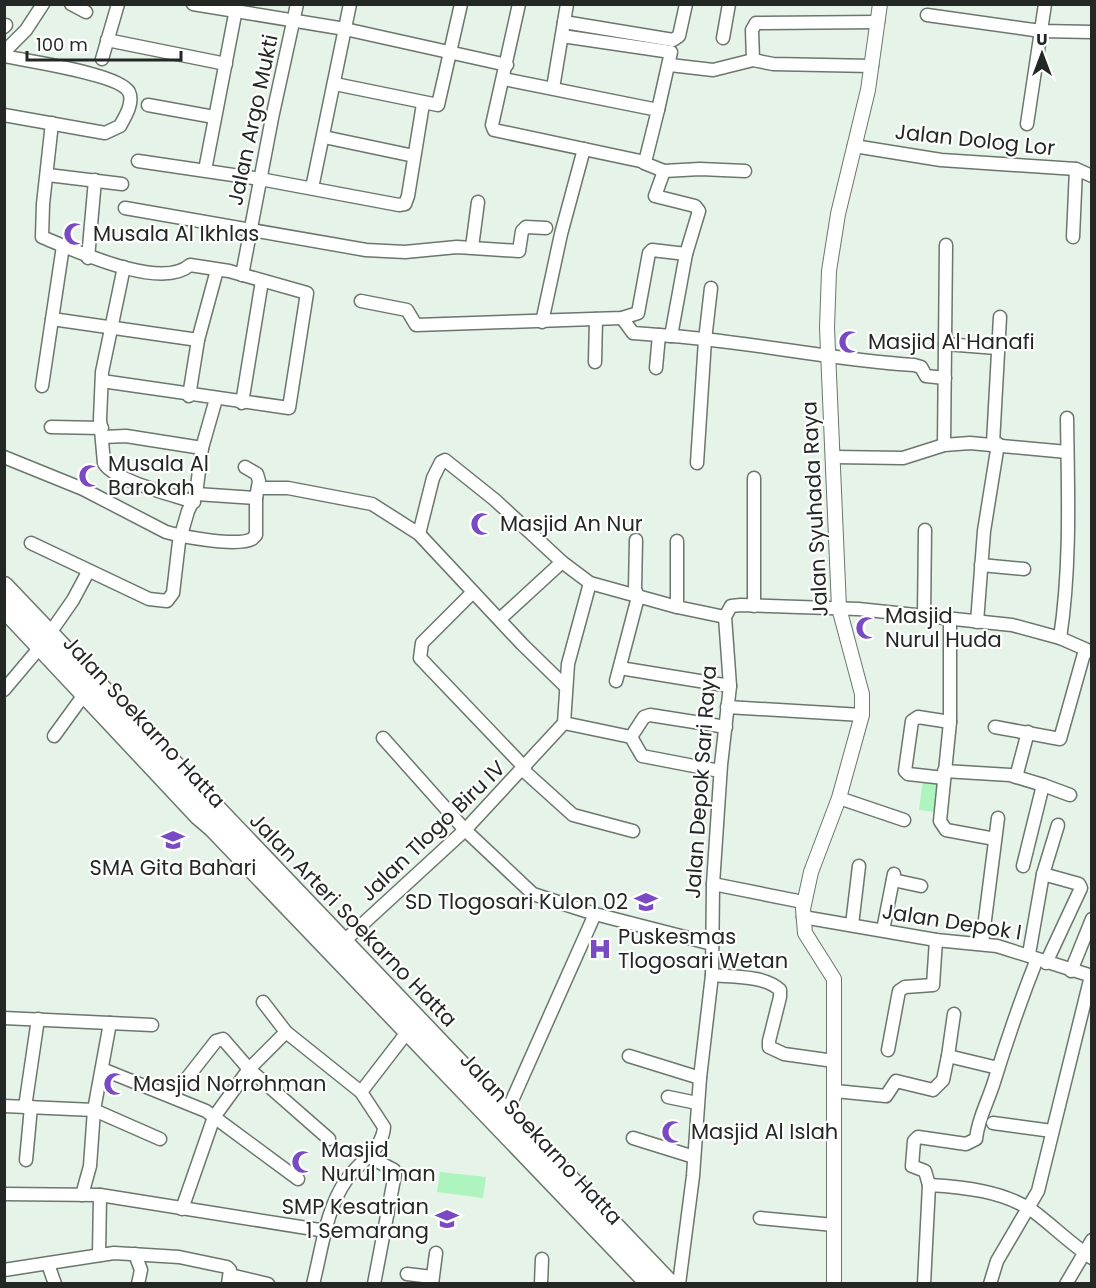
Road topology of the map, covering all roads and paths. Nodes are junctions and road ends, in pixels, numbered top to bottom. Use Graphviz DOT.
graph roads {
  1 [pos="43,4"];
  2 [pos="72,4"];
  3 [pos="118,4"];
  4 [pos="193,4"];
  5 [pos="297,4"];
  6 [pos="350,4"];
  7 [pos="461,4"];
  8 [pos="519,4"];
  9 [pos="567,4"];
  10 [pos="686,4"];
  11 [pos="729,4"];
  12 [pos="880,4"];
  13 [pos="1045,4"];
  14 [pos="236,8"];
  15 [pos="86,12"];
  16 [pos="927,15"];
  17 [pos="294,19"];
  18 [pos="564,22"];
  19 [pos="878,22"];
  20 [pos="345,28"];
  21 [pos="1041,31"];
  22 [pos="1092,32"];
  23 [pos="562,36"];
  24 [pos="723,38"];
  25 [pos="107,40"];
  26 [pos="452,51"];
  27 [pos="672,52"];
  28 [pos="4,54"];
  29 [pos="102,59"];
  30 [pos="753,60"];
  31 [pos="226,64"];
  32 [pos="507,65"];
  33 [pos="872,66"];
  34 [pos="504,79"];
  35 [pos="335,84"];
  36 [pos="553,88"];
  37 [pos="423,104"];
  38 [pos="148,105"];
  39 [pos="658,110"];
  40 [pos="4,115"];
  41 [pos="214,117"];
  42 [pos="52,123"];
  43 [pos="1028,124"];
  44 [pos="324,137"];
  45 [pos="854,146"];
  46 [pos="584,149"];
  47 [pos="414,156"];
  48 [pos="138,161"];
  49 [pos="644,162"];
  50 [pos="1077,169"];
  51 [pos="205,170"];
  52 [pos="664,171"];
  53 [pos="745,171"];
  54 [pos="48,175"];
  55 [pos="1092,176"];
  56 [pos="260,179"];
  57 [pos="95,180"];
  58 [pos="122,184"];
  59 [pos="312,188"];
  60 [pos="478,202"];
  61 [pos="125,208"];
  62 [pos="546,228"];
  63 [pos="249,229"];
  64 [pos="1073,237"];
  65 [pos="946,245"];
  66 [pos="63,246"];
  67 [pos="472,248"];
  68 [pos="686,254"];
  69 [pos="88,258"];
  70 [pos="124,267"];
  71 [pos="217,270"];
  72 [pos="242,275"];
  73 [pos="262,281"];
  74 [pos="711,288"];
  75 [pos="361,301"];
  76 [pos="999,316"];
  77 [pos="622,318"];
  78 [pos="52,319"];
  79 [pos="596,319"];
  80 [pos="542,322"];
  81 [pos="111,329"];
  82 [pos="665,335"];
  83 [pos="198,340"];
  84 [pos="705,340"];
  85 [pos="945,344"];
  86 [pos="997,348"];
  87 [pos="828,354"];
  88 [pos="595,362"];
  89 [pos="656,368"];
  90 [pos="945,378"];
  91 [pos="102,381"];
  92 [pos="42,386"];
  93 [pos="189,396"];
  94 [pos="216,399"];
  95 [pos="242,403"];
  96 [pos="1067,418"];
  97 [pos="51,427"];
  98 [pos="103,432"];
  99 [pos="995,444"];
  100 [pos="944,445"];
  101 [pos="202,448"];
  102 [pos="1067,452"];
  103 [pos="4,457"];
  104 [pos="834,457"];
  105 [pos="698,463"];
  106 [pos="245,467"];
  107 [pos="754,478"];
  108 [pos="257,493"];
  109 [pos="195,498"];
  110 [pos="925,530"];
  111 [pos="419,534"];
  112 [pos="181,536"];
  113 [pos="636,540"];
  114 [pos="677,541"];
  115 [pos="31,543"];
  116 [pos="562,562"];
  117 [pos="981,565"];
  118 [pos="1024,569"];
  119 [pos="88,572"];
  120 [pos="590,583"];
  121 [pos="4,586"];
  122 [pos="473,592"];
  123 [pos="638,597"];
  124 [pos="754,606"];
  125 [pos="677,607"];
  126 [pos="4,608"];
  127 [pos="839,608"];
  128 [pos="924,616"];
  129 [pos="725,617"];
  130 [pos="950,618"];
  131 [pos="500,619"];
  132 [pos="977,622"];
  133 [pos="1060,638"];
  134 [pos="46,640"];
  135 [pos="1088,651"];
  136 [pos="620,668"];
  137 [pos="616,681"];
  138 [pos="730,686"];
  139 [pos="566,687"];
  140 [pos="5,688"];
  141 [pos="86,692"];
  142 [pos="728,707"];
  143 [pos="862,716"];
  144 [pos="950,722"];
  145 [pos="564,723"];
  146 [pos="726,727"];
  147 [pos="994,727"];
  148 [pos="1028,732"];
  149 [pos="54,736"];
  150 [pos="631,737"];
  151 [pos="383,738"];
  152 [pos="154,756"];
  153 [pos="524,769"];
  154 [pos="720,771"];
  155 [pos="944,774"];
  156 [pos="1016,777"];
  157 [pos="1043,785"];
  158 [pos="1070,795"];
  159 [pos="839,798"];
  160 [pos="998,818"];
  161 [pos="904,820"];
  162 [pos="1058,825"];
  163 [pos="465,830"];
  164 [pos="633,831"];
  165 [pos="995,839"];
  166 [pos="859,866"];
  167 [pos="1023,866"];
  168 [pos="1043,874"];
  169 [pos="713,884"];
  170 [pos="921,886"];
  171 [pos="803,902"];
  172 [pos="595,914"];
  173 [pos="802,917"];
  174 [pos="1092,920"];
  175 [pos="852,925"];
  176 [pos="883,930"];
  177 [pos="936,940"];
  178 [pos="342,943"];
  179 [pos="712,944"];
  180 [pos="982,944"];
  181 [pos="1037,958"];
  182 [pos="1071,971"];
  183 [pos="712,975"];
  184 [pos="1091,976"];
  185 [pos="263,1002"];
  186 [pos="954,1014"];
  187 [pos="4,1018"];
  188 [pos="38,1019"];
  189 [pos="110,1023"];
  190 [pos="152,1025"];
  191 [pos="413,1026"];
  192 [pos="286,1032"];
  193 [pos="888,1050"];
  194 [pos="629,1056"];
  195 [pos="948,1056"];
  196 [pos="834,1061"];
  197 [pos="998,1068"];
  198 [pos="102,1069"];
  199 [pos="249,1069"];
  200 [pos="700,1078"];
  201 [pos="180,1087"];
  202 [pos="361,1092"];
  203 [pos="835,1092"];
  204 [pos="668,1097"];
  205 [pos="698,1103"];
  206 [pos="4,1106"];
  207 [pos="28,1107"];
  208 [pos="94,1110"];
  209 [pos="506,1114"];
  210 [pos="214,1116"];
  211 [pos="993,1123"];
  212 [pos="1052,1131"];
  213 [pos="633,1138"];
  214 [pos="160,1139"];
  215 [pos="329,1139"];
  216 [pos="367,1156"];
  217 [pos="694,1157"];
  218 [pos="26,1160"];
  219 [pos="298,1179"];
  220 [pos="929,1185"];
  221 [pos="4,1194"];
  222 [pos="82,1195"];
  223 [pos="100,1195"];
  224 [pos="182,1209"];
  225 [pos="1030,1209"];
  226 [pos="760,1218"];
  227 [pos="834,1226"];
  228 [pos="326,1231"];
  229 [pos="1092,1240"];
  230 [pos="436,1253"];
  231 [pos="135,1254"];
  232 [pos="99,1255"];
  233 [pos="1088,1256"];
  234 [pos="542,1259"];
  235 [pos="48,1264"];
  236 [pos="4,1270"];
  237 [pos="407,1274"];
  238 [pos="229,1279"];
  239 [pos="432,1280"];
  240 [pos="55,1284"];
  241 [pos="138,1284"];
  242 [pos="268,1284"];
  243 [pos="314,1284"];
  244 [pos="374,1284"];
  245 [pos="541,1284"];
  246 [pos="650,1284"];
  247 [pos="670,1284"];
  248 [pos="679,1284"];
  249 [pos="834,1284"];
  250 [pos="924,1284"];
  251 [pos="990,1284"];
  252 [pos="1066,1284"];
  1 -- 28 [label="street"];
  2 -- 15 [label="street"];
  3 -- 25 [label="street"];
  4 -- 14 [label="street"];
  5 -- 17 [label="street, Jalan Argo Mukti"];
  6 -- 20 [label="street"];
  7 -- 26 [label="street"];
  8 -- 32 [label="street"];
  9 -- 18 [label="street"];
  10 -- 27 [label="street"];
  11 -- 24 [label="street"];
  12 -- 19 [label="street, Jalan Syuhada Raya"];
  13 -- 21 [label="street"];
  14 -- 17 [label="street"];
  14 -- 31 [label="street"];
  16 -- 21 [label="street"];
  17 -- 20 [label="street"];
  17 -- 56 [label="street, Jalan Argo Mukti"];
  18 -- 23 [label="street"];
  18 -- 27 [label="street"];
  19 -- 30 [label="street"];
  19 -- 33 [label="street, Jalan Syuhada Raya"];
  20 -- 26 [label="street"];
  20 -- 35 [label="street"];
  21 -- 22 [label="street"];
  21 -- 43 [label="street"];
  23 -- 27 [label="street"];
  23 -- 36 [label="street"];
  25 -- 29 [label="street"];
  25 -- 31 [label="street"];
  26 -- 32 [label="street"];
  26 -- 37 [label="street"];
  27 -- 30 [label="street"];
  27 -- 39 [label="street"];
  28 -- 42 [label="street"];
  30 -- 33 [label="street"];
  31 -- 41 [label="street"];
  32 -- 34 [label="street"];
  33 -- 45 [label="street, Jalan Syuhada Raya"];
  34 -- 36 [label="street"];
  34 -- 46 [label="street"];
  35 -- 37 [label="street"];
  35 -- 44 [label="street"];
  36 -- 39 [label="street"];
  37 -- 47 [label="street"];
  38 -- 41 [label="street"];
  39 -- 49 [label="street"];
  40 -- 42 [label="street"];
  41 -- 51 [label="street"];
  42 -- 54 [label="street"];
  44 -- 47 [label="street"];
  44 -- 59 [label="street"];
  45 -- 50 [label="street, Jalan Dolog Lor"];
  45 -- 87 [label="street, Jalan Syuhada Raya"];
  46 -- 49 [label="street"];
  46 -- 80 [label="street"];
  47 -- 59 [label="street"];
  48 -- 51 [label="street"];
  49 -- 52 [label="street"];
  50 -- 55 [label="street, Jalan Dolog Lor"];
  50 -- 64 [label="street"];
  51 -- 56 [label="street"];
  52 -- 53 [label="street"];
  52 -- 68 [label="street"];
  54 -- 57 [label="street"];
  54 -- 66 [label="street"];
  56 -- 59 [label="street"];
  56 -- 63 [label="street, Jalan Argo Mukti"];
  57 -- 58 [label="street"];
  57 -- 69 [label="street"];
  60 -- 67 [label="street"];
  61 -- 63 [label="street"];
  62 -- 67 [label="street"];
  63 -- 67 [label="street"];
  63 -- 72 [label="street, Jalan Argo Mukti"];
  65 -- 85 [label="street"];
  66 -- 69 [label="street"];
  66 -- 78 [label="street"];
  68 -- 77 [label="street"];
  68 -- 82 [label="street"];
  69 -- 70 [label="street"];
  70 -- 71 [label="street"];
  70 -- 81 [label="street"];
  71 -- 72 [label="street"];
  71 -- 83 [label="street"];
  72 -- 73 [label="street"];
  73 -- 95 [label="street"];
  73 -- 95 [label="street"];
  74 -- 84 [label="street"];
  75 -- 80 [label="street"];
  76 -- 86 [label="street"];
  77 -- 79 [label="street"];
  77 -- 82 [label="street"];
  78 -- 81 [label="street"];
  78 -- 92 [label="street"];
  79 -- 80 [label="street"];
  79 -- 88 [label="street"];
  81 -- 83 [label="street"];
  81 -- 91 [label="street"];
  82 -- 84 [label="street"];
  82 -- 89 [label="street"];
  83 -- 93 [label="street"];
  84 -- 87 [label="street"];
  84 -- 105 [label="street"];
  85 -- 86 [label="street"];
  85 -- 90 [label="street"];
  86 -- 99 [label="street"];
  87 -- 90 [label="street"];
  87 -- 104 [label="street, Jalan Syuhada Raya"];
  90 -- 100 [label="street"];
  91 -- 93 [label="street"];
  91 -- 98 [label="street"];
  93 -- 94 [label="street"];
  94 -- 95 [label="street"];
  94 -- 101 [label="street"];
  96 -- 102 [label="street"];
  97 -- 98 [label="street"];
  98 -- 101 [label="street"];
  98 -- 109 [label="street"];
  99 -- 100 [label="street"];
  99 -- 102 [label="street"];
  99 -- 117 [label="street"];
  100 -- 104 [label="street"];
  101 -- 109 [label="street"];
  102 -- 133 [label="street"];
  103 -- 112 [label="street"];
  104 -- 127 [label="street, Jalan Syuhada Raya"];
  106 -- 108 [label="street"];
  107 -- 124 [label="street"];
  108 -- 109 [label="street"];
  108 -- 111 [label="street"];
  108 -- 112 [label="street"];
  109 -- 112 [label="street"];
  110 -- 128 [label="street"];
  111 -- 116 [label="street"];
  111 -- 122 [label="street"];
  112 -- 119 [label="street"];
  113 -- 123 [label="street"];
  114 -- 125 [label="street"];
  115 -- 119 [label="street"];
  116 -- 120 [label="street"];
  116 -- 131 [label="street"];
  117 -- 118 [label="street"];
  117 -- 132 [label="street"];
  119 -- 134 [label="street"];
  120 -- 123 [label="street"];
  120 -- 139 [label="street"];
  121 -- 134 [label="main road, Jalan Arteri Soekarno Hatta"];
  122 -- 131 [label="street"];
  122 -- 153 [label="street"];
  123 -- 125 [label="street"];
  123 -- 136 [label="street"];
  124 -- 127 [label="street"];
  124 -- 129 [label="street"];
  125 -- 129 [label="street"];
  126 -- 134 [label="main road, Jalan Soekarno Hatta"];
  127 -- 128 [label="street"];
  127 -- 143 [label="street, Jalan Syuhada Raya"];
  128 -- 130 [label="street"];
  129 -- 138 [label="street, Jalan Depok Sari Raya"];
  130 -- 132 [label="street"];
  130 -- 144 [label="street"];
  131 -- 139 [label="street"];
  132 -- 133 [label="street"];
  133 -- 135 [label="street"];
  134 -- 140 [label="street"];
  134 -- 141 [label="main road, Jalan Soekarno Hatta"];
  134 -- 152 [label="main road, Jalan Arteri Soekarno Hatta"];
  135 -- 148 [label="street"];
  136 -- 137 [label="street"];
  136 -- 138 [label="street"];
  138 -- 142 [label="street, Jalan Depok Sari Raya"];
  139 -- 145 [label="street"];
  141 -- 149 [label="street"];
  141 -- 152 [label="main road, Jalan Soekarno Hatta"];
  142 -- 143 [label="street"];
  142 -- 146 [label="street, Jalan Depok Sari Raya"];
  143 -- 159 [label="street, Jalan Syuhada Raya"];
  144 -- 155 [label="street"];
  144 -- 155 [label="street"];
  145 -- 150 [label="street"];
  145 -- 153 [label="street, Jalan Tlogo Biru IV"];
  146 -- 150 [label="street"];
  146 -- 154 [label="street, Jalan Depok Sari Raya"];
  147 -- 148 [label="street"];
  148 -- 156 [label="street"];
  150 -- 154 [label="street"];
  151 -- 163 [label="street"];
  152 -- 178 [label="main road, Jalan Arteri Soekarno Hatta"];
  152 -- 191 [label="main road, Jalan Soekarno Hatta"];
  153 -- 163 [label="street, Jalan Tlogo Biru IV"];
  153 -- 164 [label="street, Jalan Tlogo Biru IV"];
  154 -- 169 [label="street, Jalan Depok Sari Raya"];
  155 -- 156 [label="street"];
  155 -- 165 [label="street"];
  156 -- 157 [label="street"];
  157 -- 158 [label="street"];
  157 -- 167 [label="street"];
  159 -- 161 [label="street"];
  159 -- 171 [label="street, Jalan Syuhada Raya"];
  160 -- 165 [label="street"];
  162 -- 168 [label="street"];
  163 -- 172 [label="street"];
  163 -- 178 [label="street, Jalan Tlogo Biru IV"];
  165 -- 180 [label="street"];
  166 -- 175 [label="street"];
  168 -- 181 [label="street"];
  168 -- 181 [label="street"];
  169 -- 171 [label="street"];
  169 -- 179 [label="street, Jalan Depok Sari Raya"];
  170 -- 176 [label="street"];
  171 -- 173 [label="street, Jalan Syuhada Raya"];
  172 -- 179 [label="street"];
  172 -- 209 [label="street"];
  173 -- 175 [label="street, Jalan Depok I"];
  173 -- 196 [label="street, Jalan Syuhada Raya"];
  174 -- 182 [label="street"];
  175 -- 176 [label="street, Jalan Depok I"];
  176 -- 177 [label="street, Jalan Depok I"];
  177 -- 180 [label="street, Jalan Depok I"];
  177 -- 193 [label="street"];
  178 -- 191 [label="main road, Jalan Arteri Soekarno Hatta"];
  179 -- 183 [label="street, Jalan Depok Sari Raya"];
  180 -- 181 [label="street, Jalan Depok I"];
  181 -- 182 [label="street, Jalan Depok I"];
  181 -- 197 [label="street"];
  182 -- 184 [label="street, Jalan Depok I"];
  183 -- 196 [label="street"];
  183 -- 200 [label="street, Jalan Depok Sari Raya"];
  184 -- 212 [label="street, Jalan Depok I"];
  185 -- 192 [label="street"];
  186 -- 195 [label="street"];
  187 -- 188 [label="street"];
  188 -- 189 [label="street"];
  188 -- 207 [label="street"];
  189 -- 190 [label="street"];
  189 -- 198 [label="street"];
  191 -- 202 [label="street"];
  191 -- 209 [label="main road, Jalan Arteri Soekarno Hatta"];
  191 -- 246 [label="main road, Jalan Soekarno Hatta"];
  192 -- 199 [label="street"];
  192 -- 202 [label="street"];
  194 -- 200 [label="street"];
  195 -- 197 [label="street"];
  195 -- 203 [label="street"];
  196 -- 203 [label="street, Jalan Syuhada Raya"];
  197 -- 220 [label="street"];
  198 -- 208 [label="street"];
  198 -- 210 [label="street"];
  199 -- 201 [label="street"];
  199 -- 210 [label="street"];
  199 -- 215 [label="street"];
  200 -- 205 [label="street, Jalan Depok Sari Raya"];
  202 -- 216 [label="street"];
  203 -- 227 [label="street, Jalan Syuhada Raya"];
  204 -- 205 [label="street"];
  205 -- 217 [label="street, Jalan Depok Sari Raya"];
  206 -- 207 [label="street"];
  207 -- 208 [label="street"];
  207 -- 218 [label="street"];
  208 -- 214 [label="street"];
  208 -- 222 [label="street"];
  209 -- 247 [label="main road, Jalan Arteri Soekarno Hatta"];
  210 -- 219 [label="street"];
  210 -- 224 [label="street"];
  211 -- 212 [label="street"];
  212 -- 225 [label="street, Jalan Depok I"];
  213 -- 217 [label="street"];
  216 -- 228 [label="street"];
  216 -- 244 [label="street"];
  217 -- 248 [label="street, Jalan Depok Sari Raya"];
  220 -- 225 [label="street"];
  220 -- 250 [label="street"];
  221 -- 222 [label="street"];
  222 -- 223 [label="street"];
  223 -- 224 [label="street"];
  223 -- 232 [label="street"];
  224 -- 228 [label="street"];
  225 -- 233 [label="street"];
  225 -- 251 [label="street, Jalan Depok I"];
  226 -- 227 [label="street"];
  227 -- 249 [label="street, Jalan Syuhada Raya"];
  228 -- 243 [label="street"];
  229 -- 233 [label="street"];
  230 -- 239 [label="street"];
  231 -- 232 [label="street"];
  231 -- 238 [label="street"];
  231 -- 241 [label="street"];
  232 -- 235 [label="street"];
  233 -- 252 [label="street"];
  234 -- 245 [label="street"];
  235 -- 236 [label="street"];
  235 -- 240 [label="street"];
  237 -- 239 [label="street"];
  238 -- 242 [label="street"];
}
